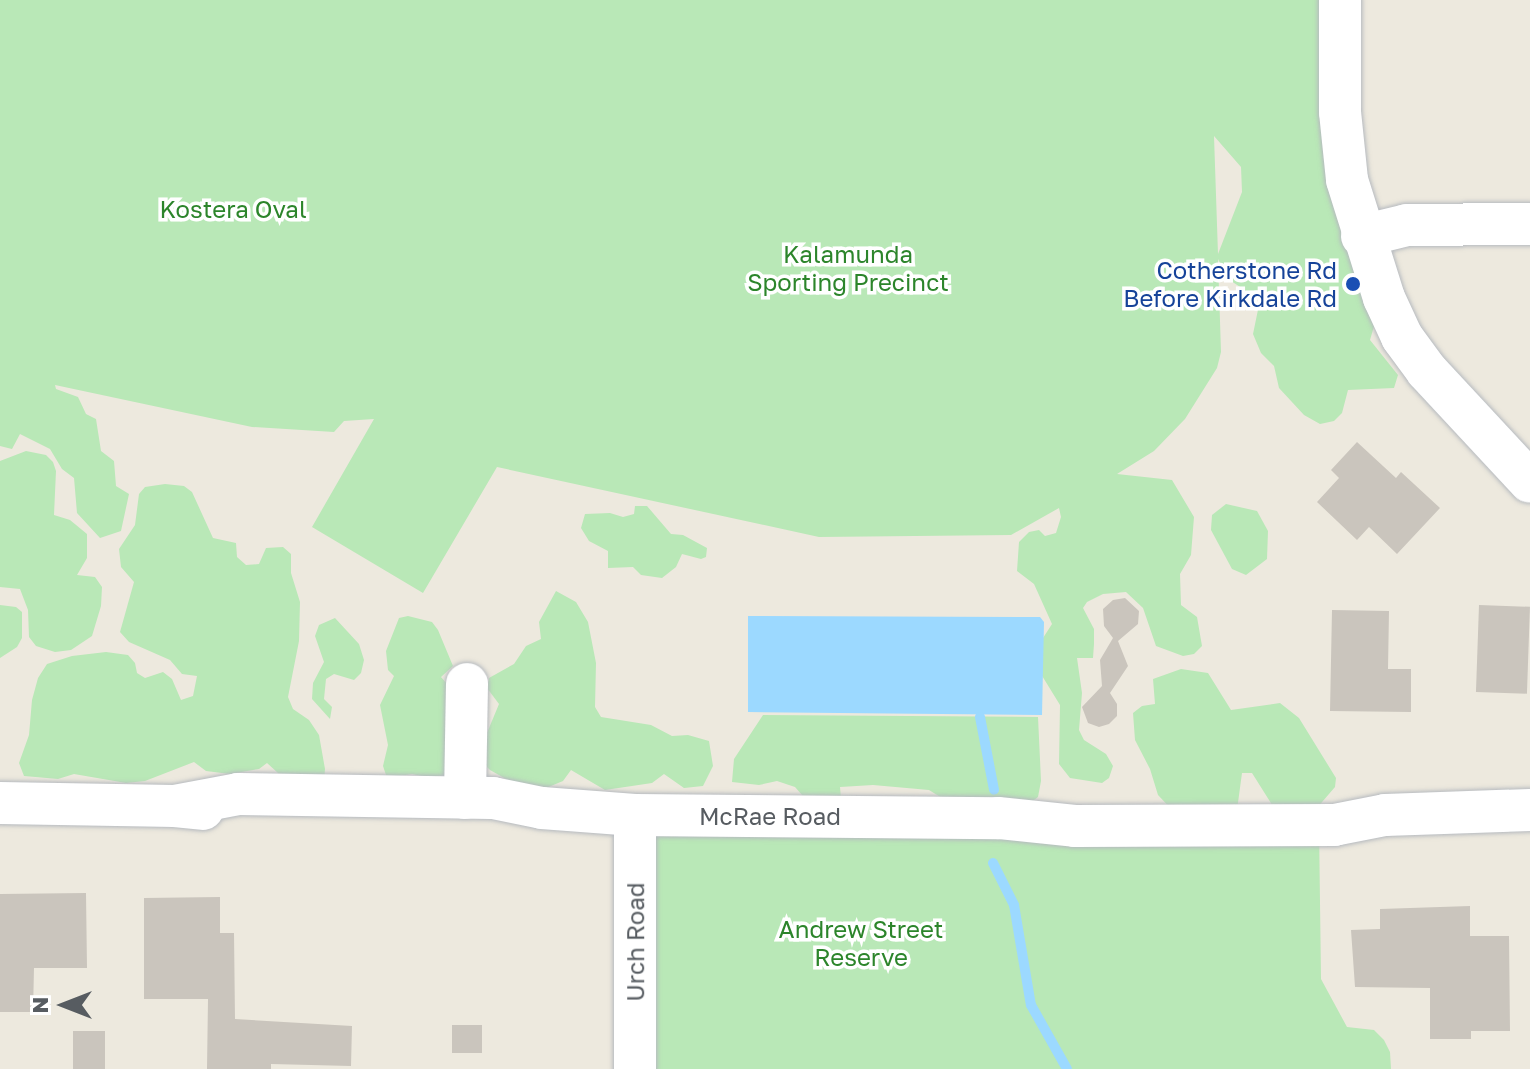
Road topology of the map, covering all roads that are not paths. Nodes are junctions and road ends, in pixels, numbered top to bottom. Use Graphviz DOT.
graph roads {
  1 [pos="1340,0"];
  2 [pos="1530,224"];
  3 [pos="1362,236"];
  4 [pos="1530,482"];
  5 [pos="467,684"];
  6 [pos="465,798"];
  7 [pos="0,803"];
  8 [pos="175,806"];
  9 [pos="542,808"];
  10 [pos="1530,810"];
  11 [pos="635,815"];
  12 [pos="635,1069"];
  1 -- 3 [label="street"];
  2 -- 3 [label="street"];
  3 -- 4 [label="street"];
  5 -- 6 [label="street"];
  6 -- 8 [label="street, McRae Road"];
  6 -- 9 [label="street, McRae Road"];
  7 -- 8 [label="street, McRae Road"];
  8 -- 9 [label="street, McRae Road"];
  9 -- 11 [label="street, McRae Road"];
  10 -- 11 [label="street, McRae Road"];
  11 -- 12 [label="street, Urch Road"];
}
